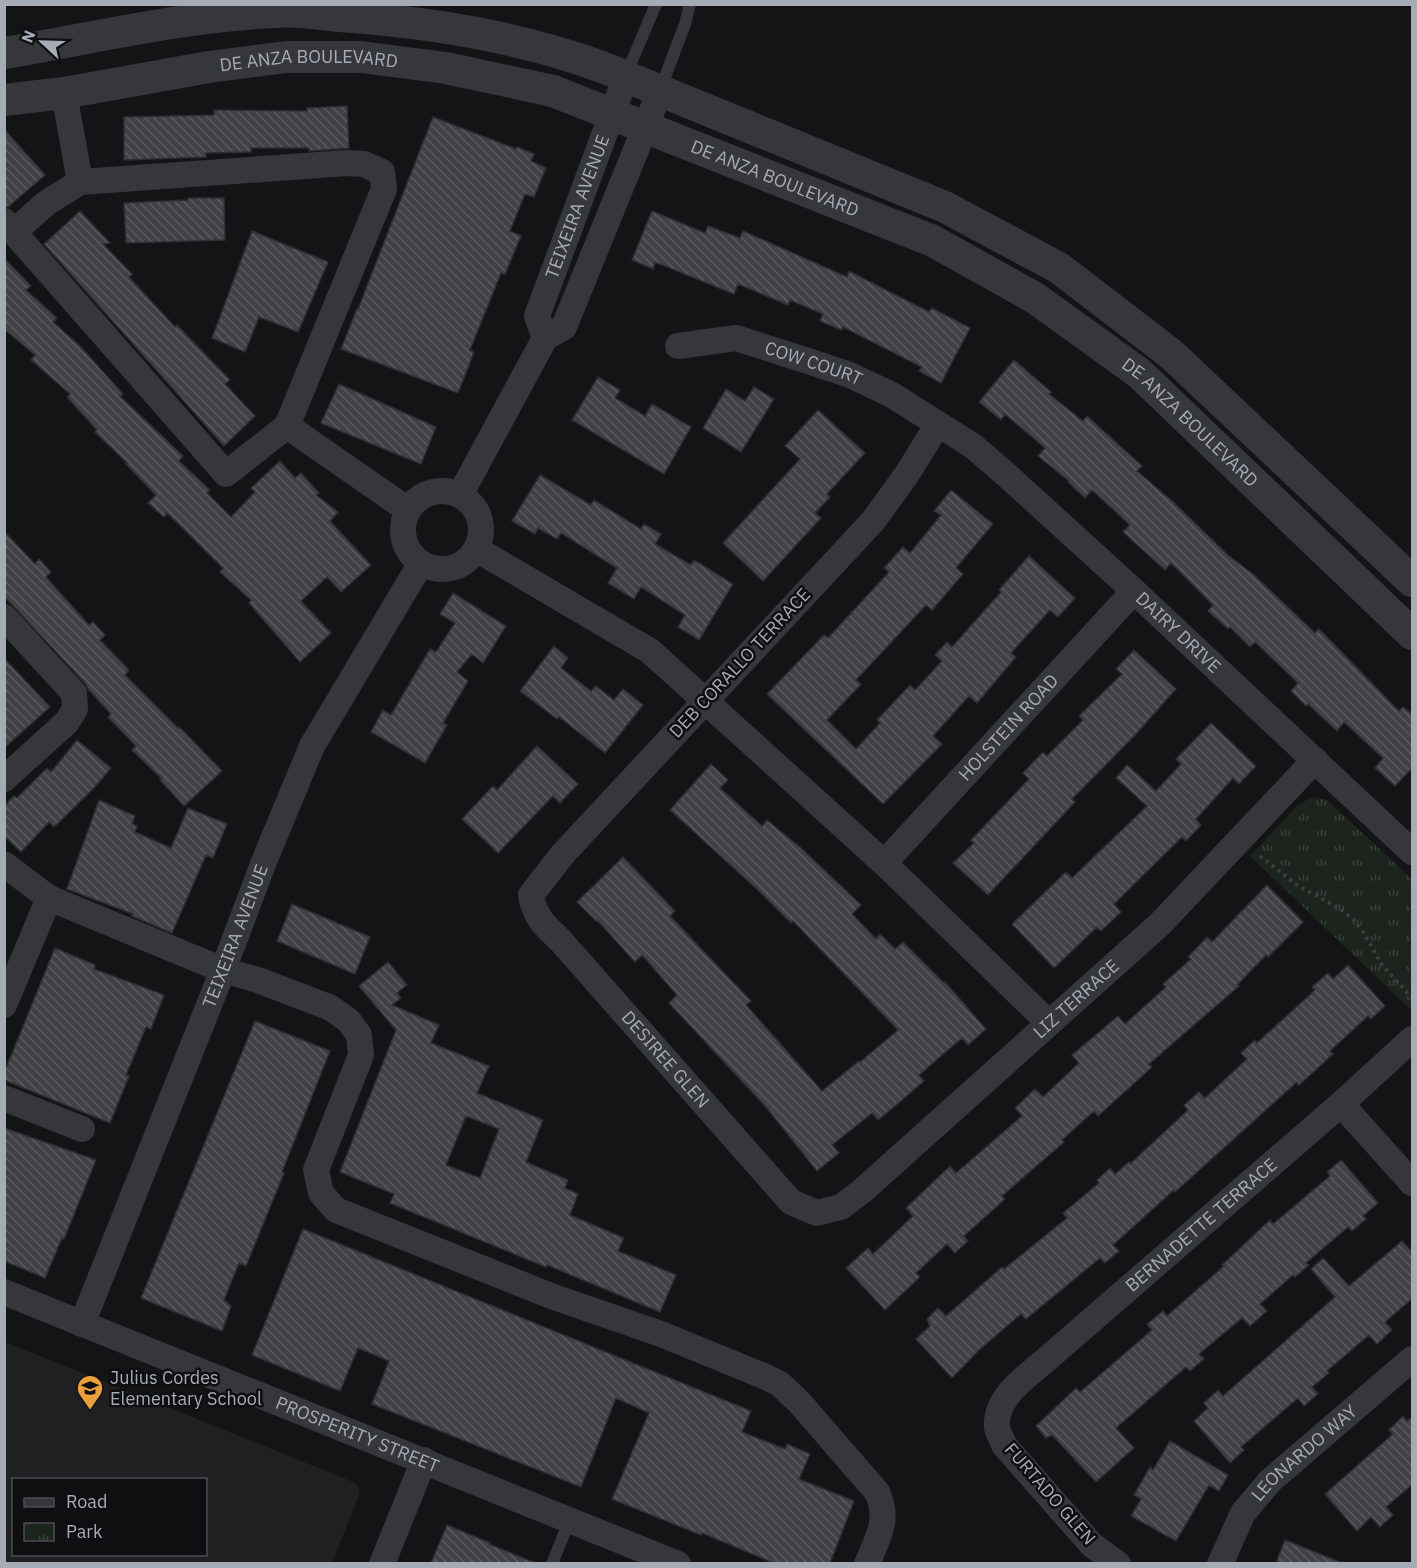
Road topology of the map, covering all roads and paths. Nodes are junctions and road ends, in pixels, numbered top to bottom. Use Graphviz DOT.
graph roads {
  1 [pos="656,4"];
  2 [pos="690,4"];
  3 [pos="108,35"];
  4 [pos="4,53"];
  5 [pos="626,76"];
  6 [pos="660,91"];
  7 [pos="64,93"];
  8 [pos="4,100"];
  9 [pos="610,115"];
  10 [pos="644,128"];
  11 [pos="80,182"];
  12 [pos="9,227"];
  13 [pos="545,338"];
  14 [pos="678,346"];
  15 [pos="938,424"];
  16 [pos="287,426"];
  17 [pos="460,495"];
  18 [pos="408,510"];
  19 [pos="476,549"];
  20 [pos="420,562"];
  21 [pos="1413,581"];
  22 [pos="1134,591"];
  23 [pos="4,616"];
  24 [pos="1413,634"];
  25 [pos="705,701"];
  26 [pos="1315,760"];
  27 [pos="4,779"];
  28 [pos="1412,848"];
  29 [pos="1260,856"];
  30 [pos="884,863"];
  31 [pos="4,864"];
  32 [pos="531,894"];
  33 [pos="49,898"];
  34 [pos="223,970"];
  35 [pos="1413,998"];
  36 [pos="4,1005"];
  37 [pos="1049,1023"];
  38 [pos="1413,1039"];
  39 [pos="4,1098"];
  40 [pos="1341,1104"];
  41 [pos="82,1129"];
  42 [pos="1413,1183"];
  43 [pos="817,1213"];
  44 [pos="4,1293"];
  45 [pos="82,1324"];
  46 [pos="1413,1359"];
  47 [pos="998,1415"];
  48 [pos="424,1460"];
  49 [pos="570,1519"];
  50 [pos="382,1563"];
  51 [pos="552,1563"];
  52 [pos="678,1563"];
  53 [pos="867,1563"];
  54 [pos="1118,1563"];
  55 [pos="1220,1563"];
  1 -- 5 [label="lane"];
  2 -- 6 [label="lane"];
  3 -- 4 [label="street, DE ANZA BOULEVARD"];
  3 -- 5 [label="street, DE ANZA BOULEVARD"];
  3 -- 7 [label="street"];
  5 -- 6 [label="street, DE ANZA BOULEVARD"];
  5 -- 9 [label="street, TEIXEIRA AVENUE"];
  6 -- 10 [label="street, TEIXEIRA AVENUE"];
  6 -- 21 [label="street, DE ANZA BOULEVARD"];
  7 -- 8 [label="street, DE ANZA BOULEVARD"];
  7 -- 9 [label="street, DE ANZA BOULEVARD"];
  7 -- 11 [label="street"];
  9 -- 10 [label="street, DE ANZA BOULEVARD"];
  9 -- 13 [label="street, TEIXEIRA AVENUE"];
  10 -- 13 [label="street, TEIXEIRA AVENUE"];
  10 -- 24 [label="street, DE ANZA BOULEVARD"];
  11 -- 12 [label="street"];
  11 -- 16 [label="street"];
  12 -- 16 [label="street"];
  13 -- 17 [label="street, TEIXEIRA AVENUE"];
  14 -- 15 [label="street, COW COURT"];
  15 -- 22 [label="street, DAIRY DRIVE"];
  15 -- 25 [label="street, DEB CORALLO TERRACE"];
  16 -- 18 [label="street"];
  17 -- 18 [label="street"];
  17 -- 19 [label="street"];
  18 -- 20 [label="street"];
  19 -- 20 [label="street"];
  19 -- 25 [label="street"];
  20 -- 34 [label="street, TEIXEIRA AVENUE"];
  22 -- 26 [label="street, DAIRY DRIVE"];
  22 -- 30 [label="street, HOLSTEIN ROAD"];
  23 -- 27 [label="street"];
  25 -- 30 [label="street"];
  25 -- 32 [label="street, DEB CORALLO TERRACE"];
  26 -- 28 [label="street, DAIRY DRIVE"];
  26 -- 37 [label="street, LIZ TERRACE"];
  29 -- 35 [label="path"];
  30 -- 37 [label="street"];
  31 -- 33 [label="street"];
  32 -- 43 [label="street, DESIREE GLEN"];
  33 -- 34 [label="street"];
  33 -- 36 [label="street"];
  34 -- 45 [label="street, TEIXEIRA AVENUE"];
  34 -- 53 [label="street"];
  37 -- 43 [label="street, LIZ TERRACE"];
  38 -- 40 [label="street, BERNADETTE TERRACE"];
  39 -- 41 [label="street"];
  40 -- 42 [label="street"];
  40 -- 47 [label="street, BERNADETTE TERRACE"];
  44 -- 45 [label="street, PROSPERITY STREET"];
  45 -- 48 [label="street, PROSPERITY STREET"];
  46 -- 55 [label="street, LEONARDO WAY"];
  47 -- 54 [label="street, FURTADO GLEN"];
  48 -- 49 [label="street, PROSPERITY STREET"];
  48 -- 50 [label="street"];
  49 -- 51 [label="lane"];
  49 -- 52 [label="street, PROSPERITY STREET"];
}
